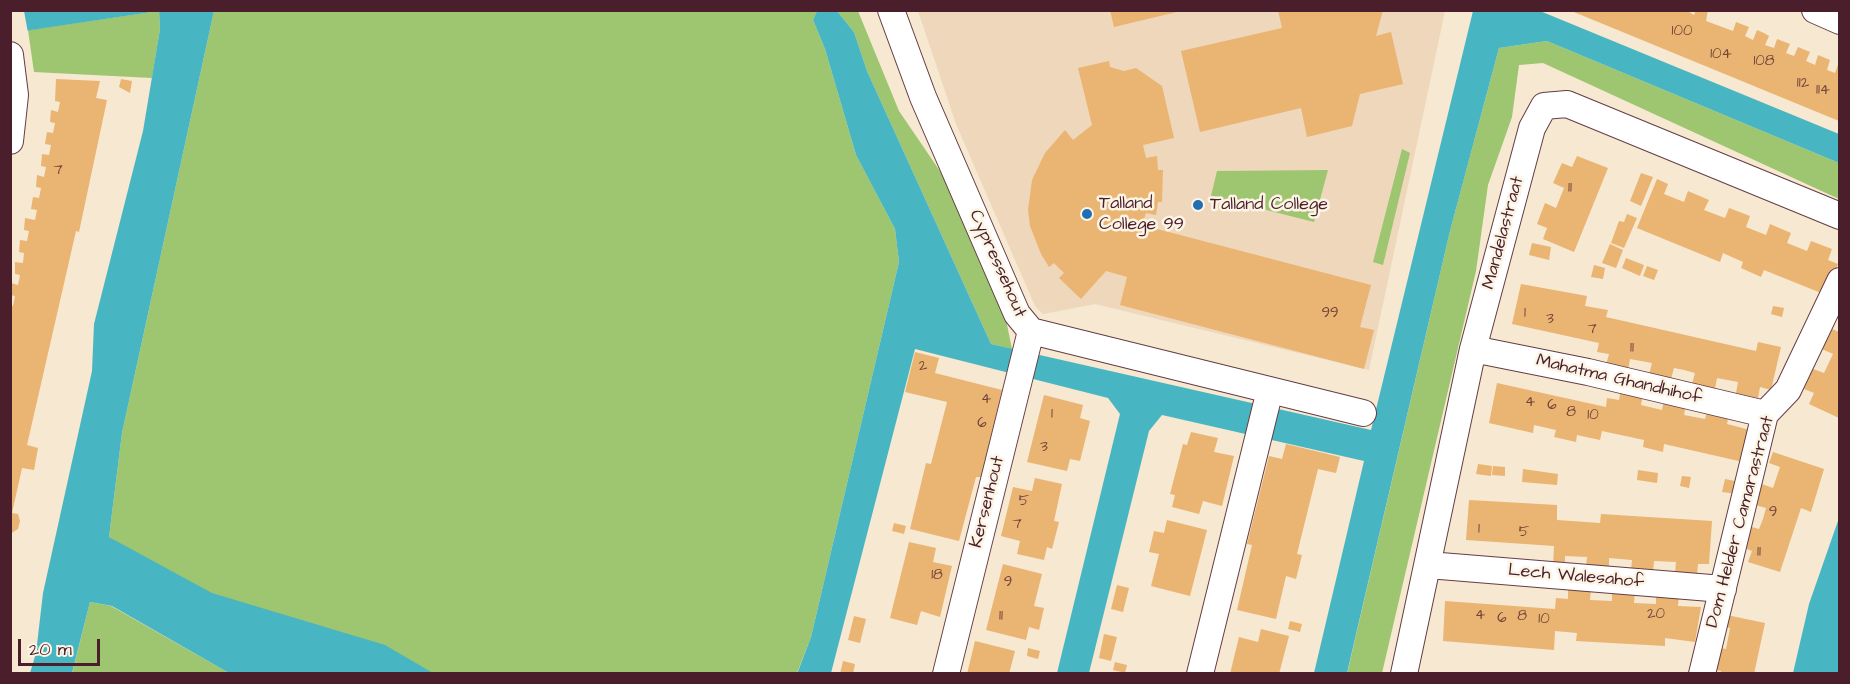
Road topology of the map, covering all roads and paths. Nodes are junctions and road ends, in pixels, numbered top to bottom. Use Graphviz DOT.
graph roads {
  1 [pos="891,10"];
  2 [pos="1815,10"];
  3 [pos="1839,21"];
  4 [pos="10,54"];
  5 [pos="11,138"];
  6 [pos="1839,216"];
  7 [pos="1839,281"];
  8 [pos="1029,338"];
  9 [pos="1473,349"];
  10 [pos="1268,397"];
  11 [pos="1363,413"];
  12 [pos="1765,414"];
  13 [pos="1428,565"];
  14 [pos="1723,589"];
  15 [pos="946,674"];
  16 [pos="1200,674"];
  17 [pos="1404,674"];
  18 [pos="1702,674"];
  1 -- 8 [label="street, Cypressehout"];
  2 -- 3 [label="street"];
  4 -- 5 [label="street"];
  6 -- 9 [label="street, Mandelastraat"];
  7 -- 12 [label="street, Dom Helder Camarastraat"];
  8 -- 10 [label="street, Cypressehout"];
  8 -- 15 [label="street, Kersenhout"];
  9 -- 12 [label="street, Mahatma Ghandhihof"];
  9 -- 13 [label="street, Mandelastraat"];
  10 -- 11 [label="street, Cypressehout"];
  10 -- 16 [label="street"];
  12 -- 14 [label="street, Dom Helder Camarastraat"];
  13 -- 14 [label="street, Lech Walesahof"];
  13 -- 17 [label="street, Mandelastraat"];
  14 -- 18 [label="street, Dom Helder Camarastraat"];
}
